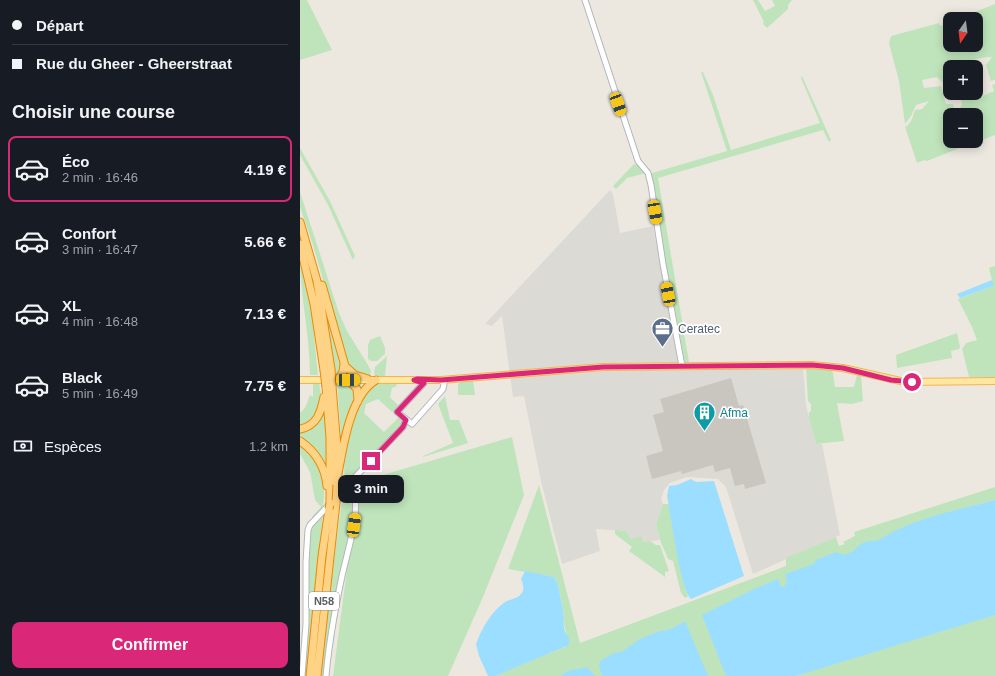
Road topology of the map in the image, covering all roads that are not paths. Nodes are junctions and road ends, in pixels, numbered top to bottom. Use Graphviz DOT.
graph roads {
  1 [pos="585,0"];
  2 [pos="300,222"];
  3 [pos="300,244"];
  4 [pos="311,259"];
  5 [pos="344,364"];
  6 [pos="682,366"];
  7 [pos="328,369"];
  8 [pos="338,379"];
  9 [pos="368,379"];
  10 [pos="300,380"];
  11 [pos="348,380"];
  12 [pos="376,380"];
  13 [pos="415,380"];
  14 [pos="995,381"];
  15 [pos="442,382"];
  16 [pos="424,383"];
  17 [pos="329,387"];
  18 [pos="358,401"];
  19 [pos="406,420"];
  20 [pos="300,429"];
  21 [pos="300,442"];
  22 [pos="338,474"];
  23 [pos="354,480"];
  24 [pos="329,491"];
  25 [pos="332,505"];
  26 [pos="302,676"];
  27 [pos="310,676"];
  28 [pos="317,676"];
  29 [pos="326,676"];
  1 -- 6 [label="street"];
  2 -- 4 [label="highway, N58"];
  3 -- 7 [label="highway, N58"];
  4 -- 5 [label="highway"];
  4 -- 7 [label="highway, N58"];
  5 -- 8 [label="highway"];
  5 -- 9 [label="highway"];
  6 -- 14 [label="main road"];
  6 -- 15 [label="main road"];
  7 -- 17 [label="highway, N58, bridge"];
  8 -- 10 [label="main road"];
  8 -- 11 [label="main road"];
  9 -- 11 [label="main road"];
  9 -- 12 [label="main road"];
  11 -- 18 [label="highway"];
  12 -- 13 [label="main road"];
  12 -- 18 [label="highway"];
  13 -- 15 [label="main road"];
  13 -- 16 [label="main road"];
  15 -- 16 [label="main road"];
  15 -- 19 [label="street"];
  16 -- 19 [label="street"];
  17 -- 20 [label="highway"];
  17 -- 22 [label="highway, N58"];
  17 -- 24 [label="highway, N58"];
  18 -- 22 [label="highway"];
  19 -- 23 [label="street"];
  21 -- 24 [label="highway"];
  22 -- 25 [label="highway, N58, bridge"];
  23 -- 26 [label="street"];
  23 -- 29 [label="street"];
  24 -- 25 [label="highway, N58"];
  25 -- 27 [label="highway, N58"];
  25 -- 28 [label="highway, N58"];
}
